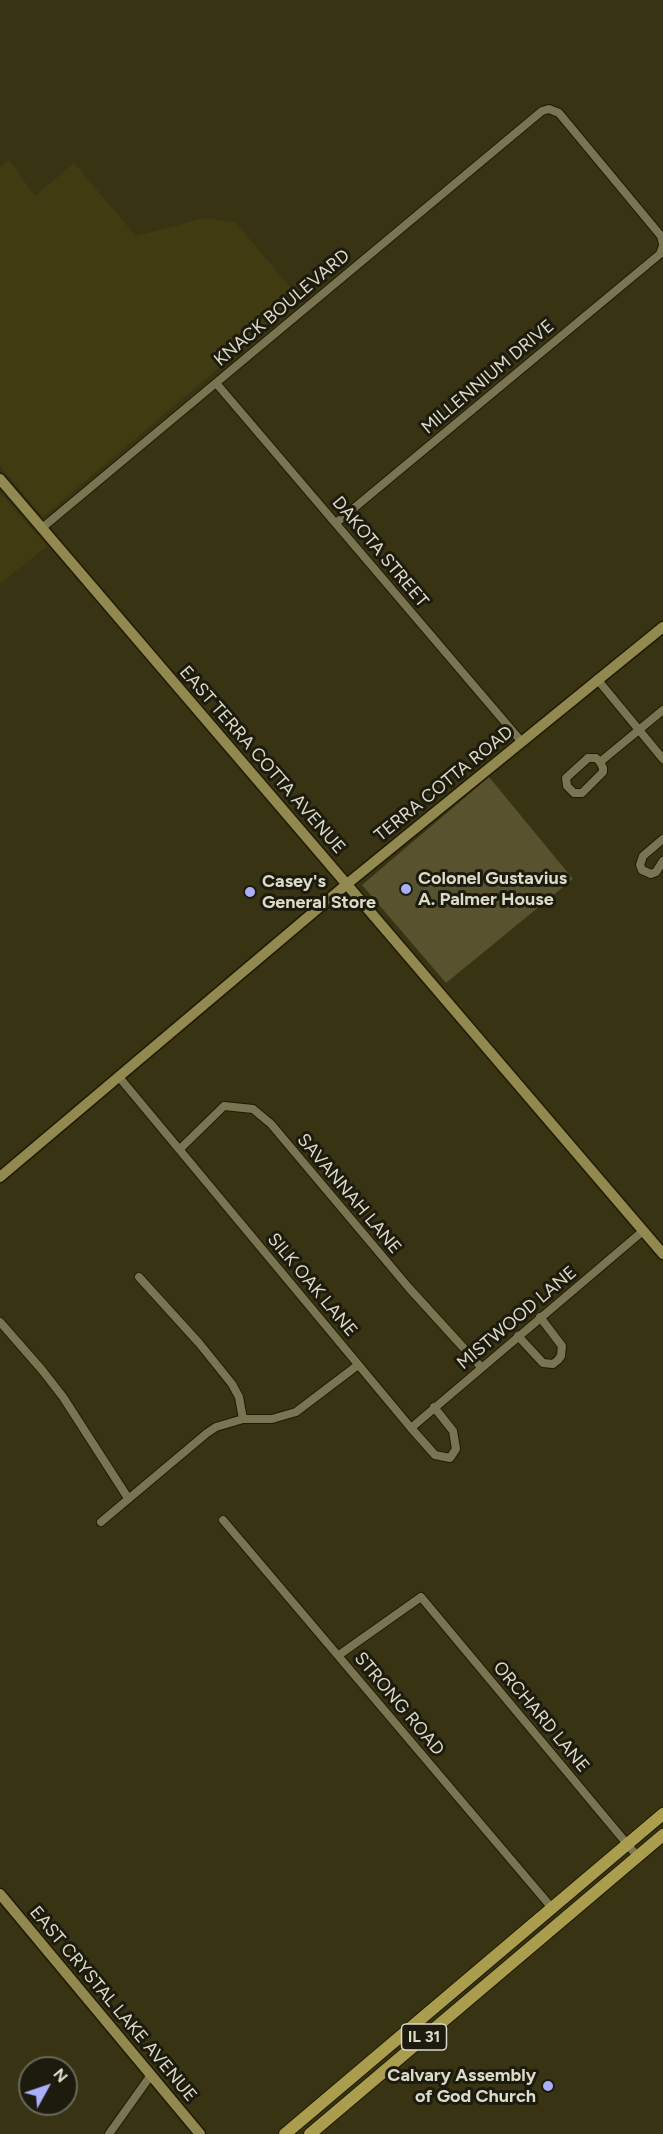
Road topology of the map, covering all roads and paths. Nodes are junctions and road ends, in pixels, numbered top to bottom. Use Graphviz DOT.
graph roads {
  1 [pos="662,248"];
  2 [pos="216,383"];
  3 [pos="0,479"];
  4 [pos="336,523"];
  5 [pos="42,528"];
  6 [pos="663,627"];
  7 [pos="597,679"];
  8 [pos="663,710"];
  9 [pos="640,729"];
  10 [pos="521,741"];
  11 [pos="663,759"];
  12 [pos="600,762"];
  13 [pos="663,839"];
  14 [pos="663,861"];
  15 [pos="347,884"];
  16 [pos="119,1077"];
  17 [pos="180,1149"];
  18 [pos="0,1176"];
  19 [pos="643,1231"];
  20 [pos="663,1254"];
  21 [pos="139,1277"];
  22 [pos="540,1317"];
  23 [pos="0,1322"];
  24 [pos="518,1336"];
  25 [pos="358,1365"];
  26 [pos="481,1367"];
  27 [pos="434,1407"];
  28 [pos="243,1419"];
  29 [pos="411,1428"];
  30 [pos="128,1498"];
  31 [pos="223,1520"];
  32 [pos="101,1522"];
  33 [pos="339,1655"];
  34 [pos="663,1814"];
  35 [pos="663,1835"];
  36 [pos="628,1844"];
  37 [pos="638,1857"];
  38 [pos="0,1894"];
  39 [pos="552,1908"];
  40 [pos="151,2076"];
  41 [pos="109,2134"];
  42 [pos="200,2134"];
  43 [pos="285,2134"];
  44 [pos="310,2134"];
  1 -- 2 [label="street, KNACK BOULEVARD"];
  1 -- 4 [label="street, MILLENNIUM DRIVE"];
  2 -- 4 [label="street, DAKOTA STREET"];
  2 -- 5 [label="street, KNACK BOULEVARD"];
  3 -- 5 [label="street, EAST TERRA COTTA AVENUE"];
  4 -- 10 [label="street, DAKOTA STREET"];
  5 -- 15 [label="street, EAST TERRA COTTA AVENUE"];
  6 -- 7 [label="street, TERRA COTTA ROAD"];
  7 -- 9 [label="street"];
  7 -- 10 [label="street, TERRA COTTA ROAD"];
  8 -- 9 [label="street"];
  9 -- 11 [label="street"];
  9 -- 12 [label="street"];
  10 -- 15 [label="street, TERRA COTTA ROAD"];
  12 -- 12 [label="street"];
  13 -- 14 [label="street"];
  15 -- 16 [label="street, TERRA COTTA ROAD"];
  15 -- 19 [label="street, EAST TERRA COTTA AVENUE"];
  16 -- 17 [label="street, SILK OAK LANE"];
  16 -- 18 [label="street, TERRA COTTA ROAD"];
  17 -- 25 [label="street, SILK OAK LANE"];
  17 -- 26 [label="street, SAVANNAH LANE"];
  19 -- 20 [label="street, EAST TERRA COTTA AVENUE"];
  19 -- 22 [label="street, MISTWOOD LANE"];
  21 -- 28 [label="street"];
  22 -- 24 [label="street, MISTWOOD LANE"];
  22 -- 24 [label="street"];
  23 -- 30 [label="street"];
  24 -- 26 [label="street, MISTWOOD LANE"];
  25 -- 28 [label="street"];
  25 -- 29 [label="street, SILK OAK LANE"];
  26 -- 27 [label="street, MISTWOOD LANE"];
  27 -- 29 [label="street, MISTWOOD LANE"];
  27 -- 29 [label="street, SILK OAK LANE"];
  28 -- 30 [label="street"];
  30 -- 32 [label="street"];
  31 -- 33 [label="street, STRONG ROAD"];
  33 -- 36 [label="street, ORCHARD LANE"];
  33 -- 39 [label="street, STRONG ROAD"];
  34 -- 36 [label="main road, IL 31"];
  35 -- 37 [label="main road, IL 31"];
  36 -- 37 [label="street, ORCHARD LANE"];
  36 -- 39 [label="main road, IL 31"];
  37 -- 44 [label="main road, IL 31"];
  38 -- 40 [label="street, EAST CRYSTAL LAKE AVENUE"];
  39 -- 43 [label="main road, IL 31"];
  40 -- 41 [label="street"];
  40 -- 42 [label="street, EAST CRYSTAL LAKE AVENUE"];
}
